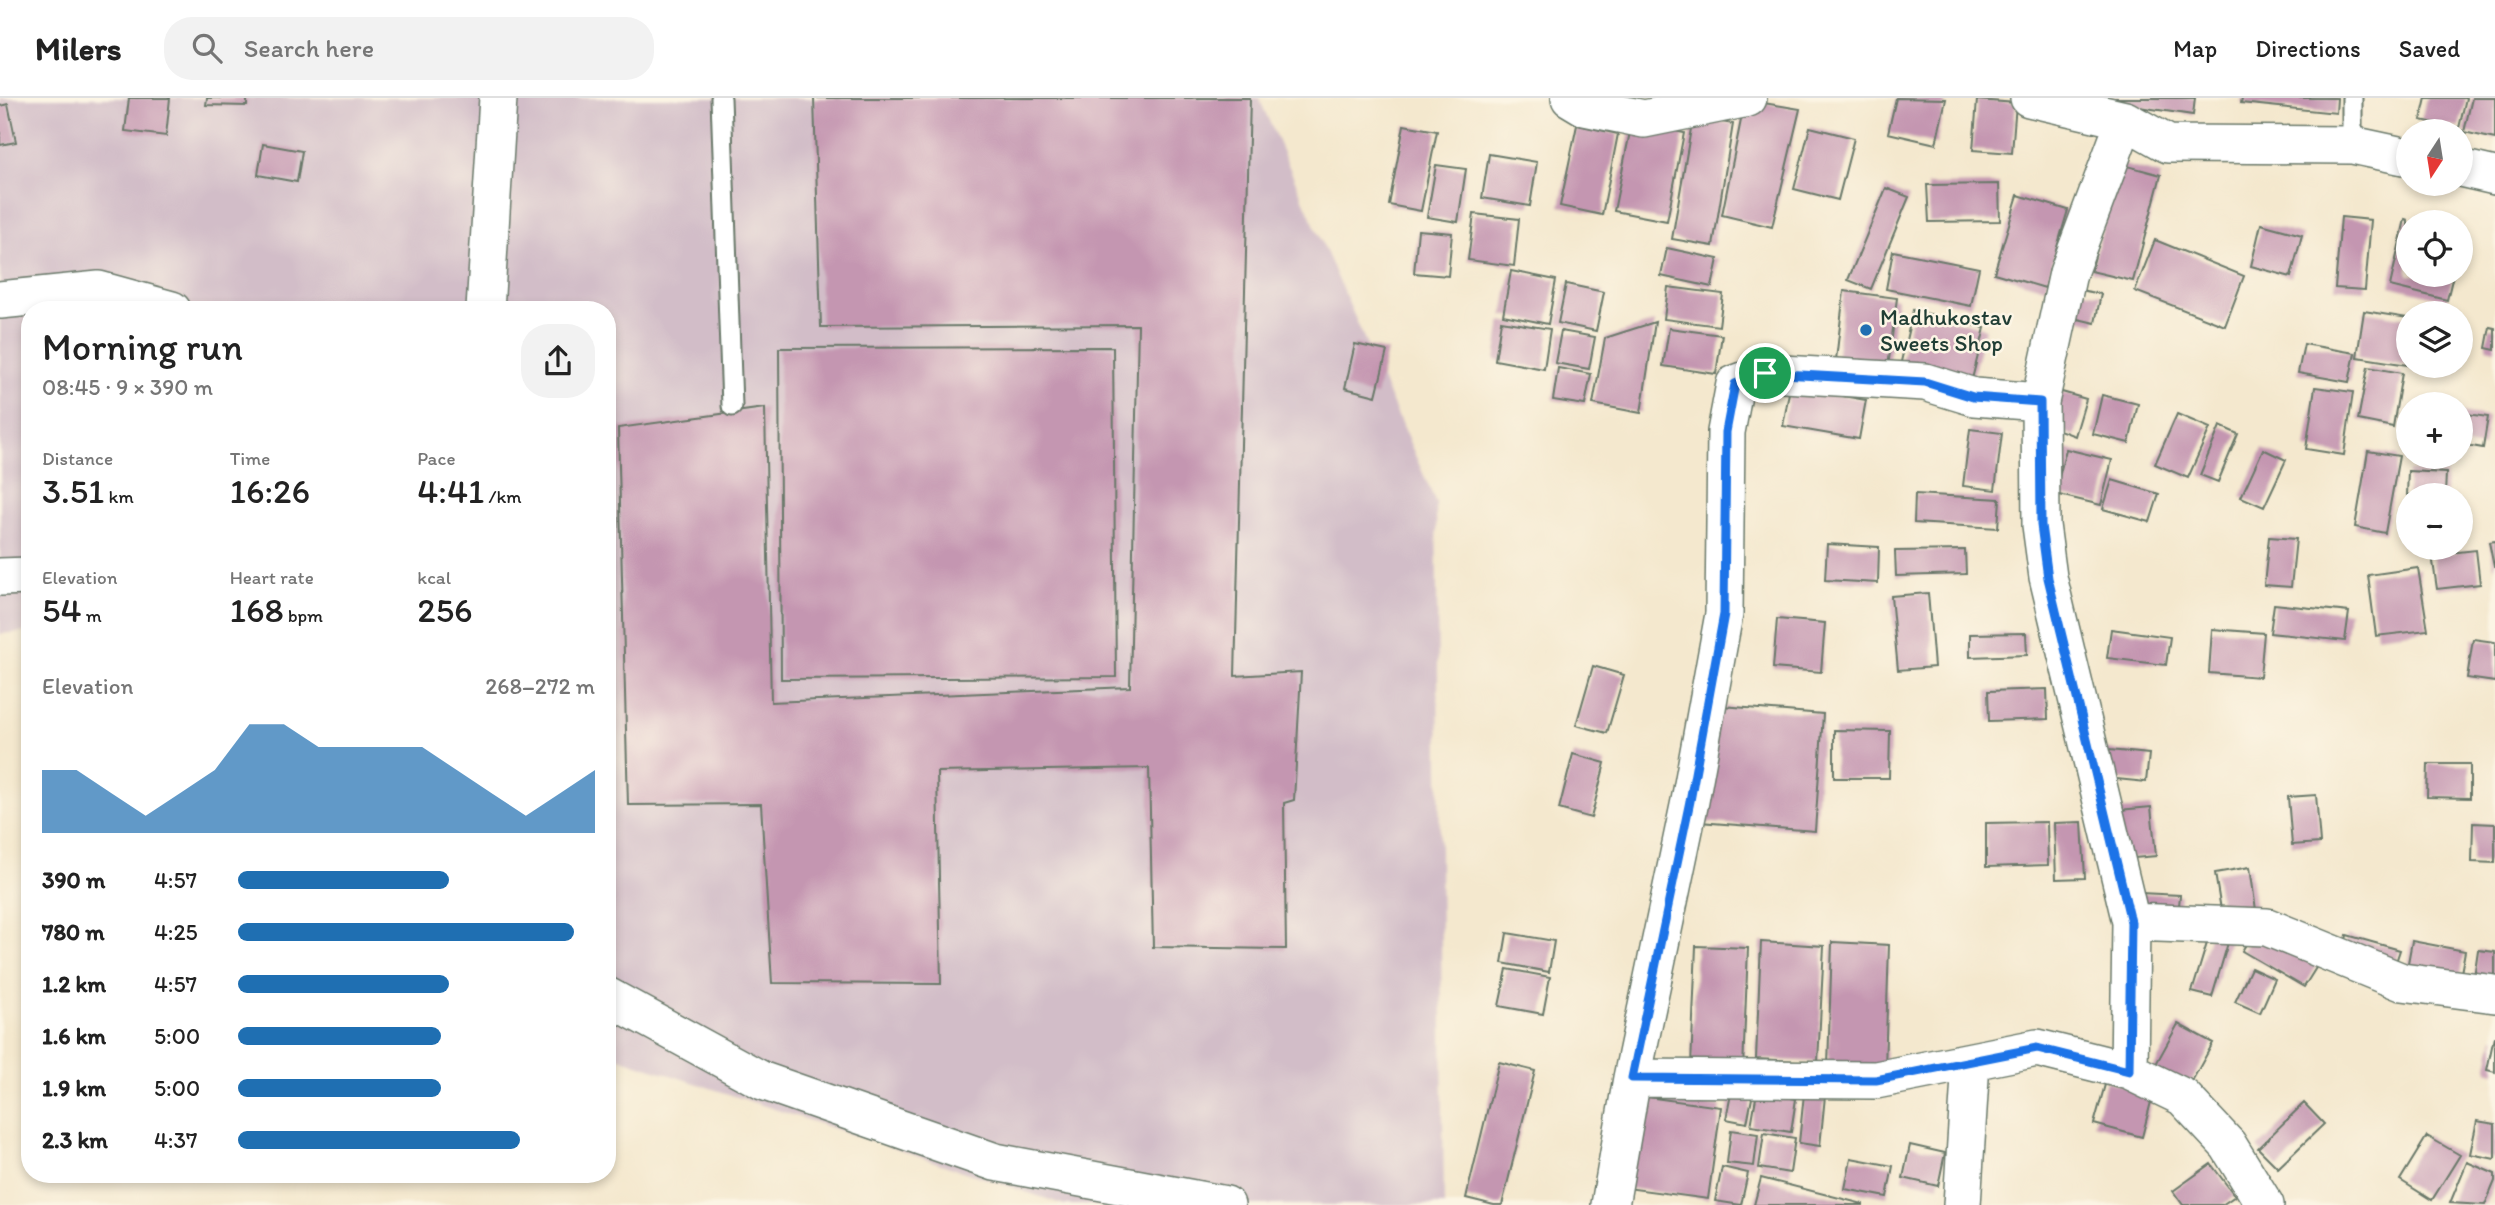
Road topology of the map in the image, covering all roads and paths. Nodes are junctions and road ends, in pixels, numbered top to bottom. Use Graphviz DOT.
graph roads {
  1 [pos="498,98"];
  2 [pos="721,98"];
  3 [pos="1570,98"];
  4 [pos="1748,98"];
  5 [pos="2029,98"];
  6 [pos="2352,98"];
  7 [pos="2125,120"];
  8 [pos="2353,145"];
  9 [pos="2396,154"];
  10 [pos="2473,171"];
  11 [pos="2495,176"];
  12 [pos="0,300"];
  13 [pos="139,301"];
  14 [pos="486,301"];
  15 [pos="2040,402"];
  16 [pos="732,406"];
  17 [pos="21,576"];
  18 [pos="0,577"];
  19 [pos="2131,922"];
  20 [pos="2495,994"];
  21 [pos="616,1001"];
  22 [pos="1971,1062"];
  23 [pos="2129,1071"];
  24 [pos="1632,1078"];
  25 [pos="1226,1205"];
  26 [pos="1610,1205"];
  27 [pos="1962,1205"];
  28 [pos="2265,1205"];
  1 -- 14 [label="street"];
  2 -- 16 [label="lane"];
  3 -- 4 [label="street"];
  5 -- 7 [label="street"];
  6 -- 8 [label="lane"];
  7 -- 8 [label="street"];
  7 -- 15 [label="street"];
  8 -- 9 [label="street"];
  10 -- 11 [label="street"];
  12 -- 13 [label="street"];
  15 -- 19 [label="street"];
  15 -- 24 [label="street"];
  17 -- 18 [label="street"];
  19 -- 20 [label="street"];
  19 -- 23 [label="street"];
  21 -- 25 [label="street"];
  22 -- 23 [label="street"];
  22 -- 24 [label="street"];
  22 -- 27 [label="street"];
  23 -- 28 [label="street"];
  24 -- 26 [label="street"];
}
